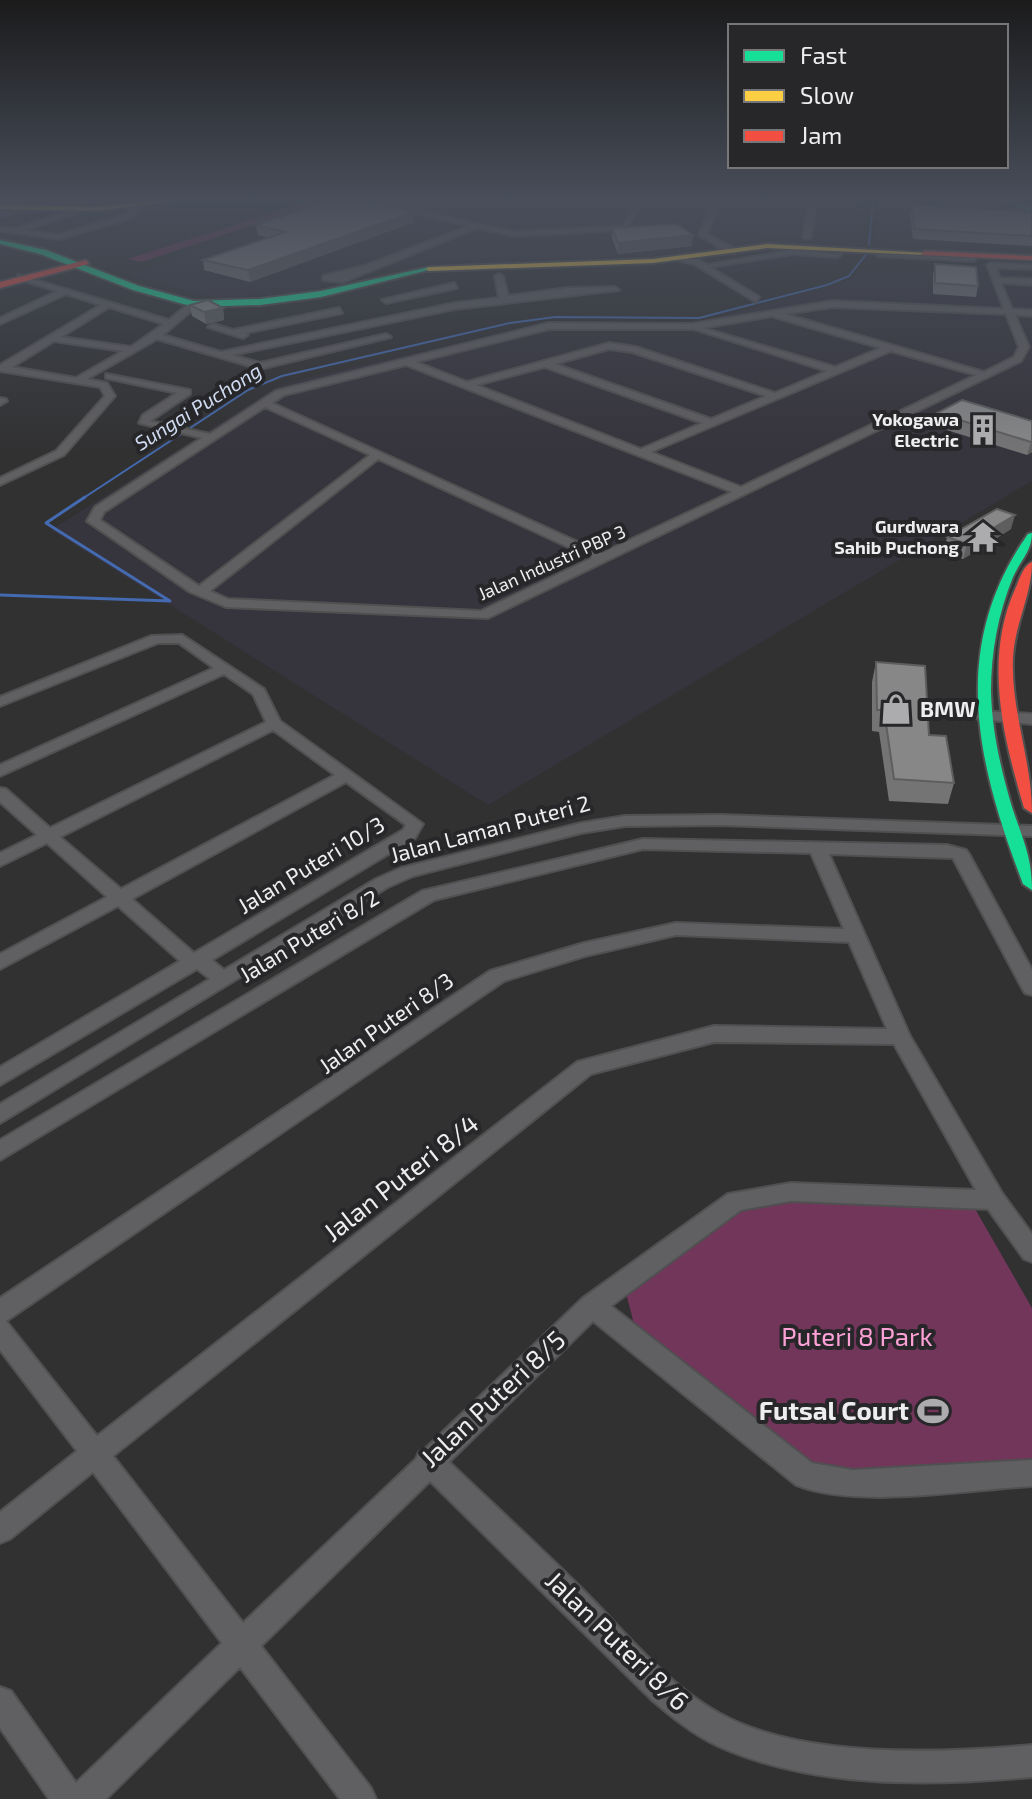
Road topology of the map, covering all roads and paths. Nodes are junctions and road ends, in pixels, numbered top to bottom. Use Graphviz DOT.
graph roads {
  1 [pos="43,285"];
  2 [pos="128,285"];
  3 [pos="143,285"];
  4 [pos="316,285"];
  5 [pos="344,285"];
  6 [pos="352,285"];
  7 [pos="409,285"];
  8 [pos="442,285"];
  9 [pos="454,285"];
  10 [pos="501,285"];
  11 [pos="543,285"];
  12 [pos="596,285"];
  13 [pos="742,285"];
  14 [pos="998,285"];
  15 [pos="615,290"];
  16 [pos="63,292"];
  17 [pos="410,295"];
  18 [pos="268,298"];
  19 [pos="504,299"];
  20 [pos="756,299"];
  21 [pos="386,300"];
  22 [pos="194,304"];
  23 [pos="106,305"];
  24 [pos="455,306"];
  25 [pos="1032,307"];
  26 [pos="1008,309"];
  27 [pos="339,311"];
  28 [pos="771,313"];
  29 [pos="1032,313"];
  30 [pos="409,315"];
  31 [pos="261,317"];
  32 [pos="0,321"];
  33 [pos="282,322"];
  34 [pos="421,323"];
  35 [pos="172,324"];
  36 [pos="366,324"];
  37 [pos="213,327"];
  38 [pos="691,327"];
  39 [pos="234,332"];
  40 [pos="156,336"];
  41 [pos="52,338"];
  42 [pos="295,338"];
  43 [pos="273,343"];
  44 [pos="889,348"];
  45 [pos="134,350"];
  46 [pos="320,353"];
  47 [pos="223,354"];
  48 [pos="147,356"];
  49 [pos="405,361"];
  50 [pos="544,363"];
  51 [pos="1,368"];
  52 [pos="835,370"];
  53 [pos="985,375"];
  54 [pos="79,380"];
  55 [pos="466,385"];
  56 [pos="775,396"];
  57 [pos="264,403"];
  58 [pos="712,423"];
  59 [pos="211,437"];
  60 [pos="642,452"];
  61 [pos="377,455"];
  62 [pos="0,482"];
  63 [pos="743,492"];
  64 [pos="1032,537"];
  65 [pos="605,559"];
  66 [pos="1032,566"];
  67 [pos="200,592"];
  68 [pos="223,669"];
  69 [pos="0,702"];
  70 [pos="983,716"];
  71 [pos="1008,717"];
  72 [pos="1032,719"];
  73 [pos="274,724"];
  74 [pos="0,771"];
  75 [pos="347,775"];
  76 [pos="0,793"];
  77 [pos="1032,808"];
  78 [pos="1008,830"];
  79 [pos="1032,831"];
  80 [pos="49,836"];
  81 [pos="818,849"];
  82 [pos="0,860"];
  83 [pos="1032,884"];
  84 [pos="119,898"];
  85 [pos="855,936"];
  86 [pos="0,962"];
  87 [pos="191,962"];
  88 [pos="216,984"];
  89 [pos="1032,988"];
  90 [pos="900,1037"];
  91 [pos="0,1077"];
  92 [pos="0,1115"];
  93 [pos="0,1151"];
  94 [pos="994,1200"];
  95 [pos="1032,1252"];
  96 [pos="592,1306"];
  97 [pos="0,1312"];
  98 [pos="0,1330"];
  99 [pos="98,1453"];
  100 [pos="428,1461"];
  101 [pos="1032,1473"];
  102 [pos="0,1529"];
  103 [pos="242,1645"];
  104 [pos="0,1702"];
  105 [pos="1032,1761"];
  106 [pos="68,1799"];
  107 [pos="83,1799"];
  108 [pos="360,1799"];
  1 -- 16 [label="street"];
  2 -- 22 [label="main road"];
  3 -- 18 [label="main road"];
  4 -- 18 [label="main road"];
  5 -- 18 [label="main road"];
  6 -- 22 [label="main road"];
  7 -- 17 [label="street"];
  8 -- 17 [label="street"];
  9 -- 24 [label="street"];
  10 -- 19 [label="street"];
  11 -- 19 [label="street"];
  12 -- 15 [label="street"];
  13 -- 20 [label="street"];
  14 -- 26 [label="street, Jalan Industri PBP 3"];
  16 -- 23 [label="street"];
  16 -- 32 [label="street"];
  17 -- 21 [label="street"];
  19 -- 24 [label="street"];
  22 -- 35 [label="street"];
  23 -- 35 [label="street"];
  23 -- 41 [label="street"];
  24 -- 30 [label="street"];
  25 -- 26 [label="street"];
  26 -- 28 [label="street"];
  26 -- 29 [label="street"];
  26 -- 53 [label="street, Jalan Industri PBP 3"];
  27 -- 33 [label="street"];
  28 -- 38 [label="street"];
  28 -- 44 [label="street"];
  30 -- 34 [label="street"];
  30 -- 36 [label="street"];
  31 -- 33 [label="street"];
  33 -- 39 [label="street"];
  35 -- 40 [label="street"];
  36 -- 42 [label="street"];
  36 -- 46 [label="street"];
  37 -- 39 [label="street"];
  38 -- 49 [label="street, Jalan Industri PBP 3"];
  38 -- 52 [label="street"];
  39 -- 43 [label="street"];
  40 -- 45 [label="street"];
  40 -- 47 [label="street"];
  41 -- 45 [label="street"];
  41 -- 51 [label="street"];
  42 -- 43 [label="street"];
  42 -- 46 [label="street"];
  43 -- 47 [label="street"];
  44 -- 52 [label="street"];
  44 -- 53 [label="street"];
  45 -- 54 [label="street"];
  46 -- 47 [label="street"];
  48 -- 59 [label="street"];
  49 -- 55 [label="street"];
  49 -- 57 [label="street, Jalan Industri PBP 3"];
  50 -- 55 [label="street"];
  50 -- 56 [label="street"];
  50 -- 58 [label="street"];
  51 -- 54 [label="street"];
  52 -- 56 [label="street"];
  53 -- 63 [label="street, Jalan Industri PBP 3"];
  54 -- 62 [label="street"];
  55 -- 60 [label="street"];
  56 -- 58 [label="street"];
  57 -- 59 [label="street, Jalan Industri PBP 3"];
  57 -- 61 [label="street"];
  58 -- 60 [label="street"];
  59 -- 67 [label="street, Jalan Industri PBP 3"];
  60 -- 63 [label="street"];
  61 -- 65 [label="street"];
  61 -- 67 [label="street"];
  63 -- 65 [label="street, Jalan Industri PBP 3"];
  64 -- 70 [label="main road"];
  65 -- 67 [label="street, Jalan Industri PBP 3"];
  66 -- 71 [label="main road"];
  68 -- 69 [label="street, Jalan Puteri 10/3"];
  68 -- 73 [label="street, Jalan Puteri 10/3"];
  68 -- 74 [label="street"];
  70 -- 71 [label="street"];
  70 -- 78 [label="main road"];
  71 -- 72 [label="street"];
  71 -- 77 [label="main road"];
  73 -- 75 [label="street, Jalan Puteri 10/3"];
  73 -- 80 [label="street"];
  75 -- 84 [label="street"];
  75 -- 87 [label="street, Jalan Puteri 10/3"];
  76 -- 80 [label="street"];
  78 -- 79 [label="street, Jalan Laman Puteri 2"];
  78 -- 83 [label="main road"];
  78 -- 88 [label="street, Jalan Laman Puteri 2"];
  80 -- 82 [label="street"];
  80 -- 84 [label="street"];
  81 -- 85 [label="street"];
  81 -- 89 [label="street, Jalan Puteri 8/2"];
  81 -- 93 [label="street, Jalan Puteri 8/2"];
  84 -- 86 [label="street"];
  84 -- 87 [label="street"];
  85 -- 90 [label="street"];
  85 -- 97 [label="street, Jalan Puteri 8/3"];
  87 -- 88 [label="street"];
  87 -- 91 [label="street, Jalan Puteri 10/3"];
  88 -- 92 [label="street, Jalan Laman Puteri 2"];
  90 -- 94 [label="street"];
  90 -- 99 [label="street, Jalan Puteri 8/4"];
  94 -- 95 [label="street"];
  94 -- 96 [label="street, Jalan Puteri 8/5"];
  96 -- 100 [label="street, Jalan Puteri 8/5"];
  96 -- 101 [label="street"];
  98 -- 99 [label="street"];
  99 -- 102 [label="street, Jalan Puteri 8/4"];
  99 -- 103 [label="street"];
  100 -- 103 [label="street, Jalan Puteri 8/5"];
  100 -- 105 [label="street, Jalan Puteri 8/6"];
  103 -- 107 [label="street, Jalan Puteri 8/5"];
  103 -- 108 [label="street"];
  104 -- 106 [label="street"];
}
